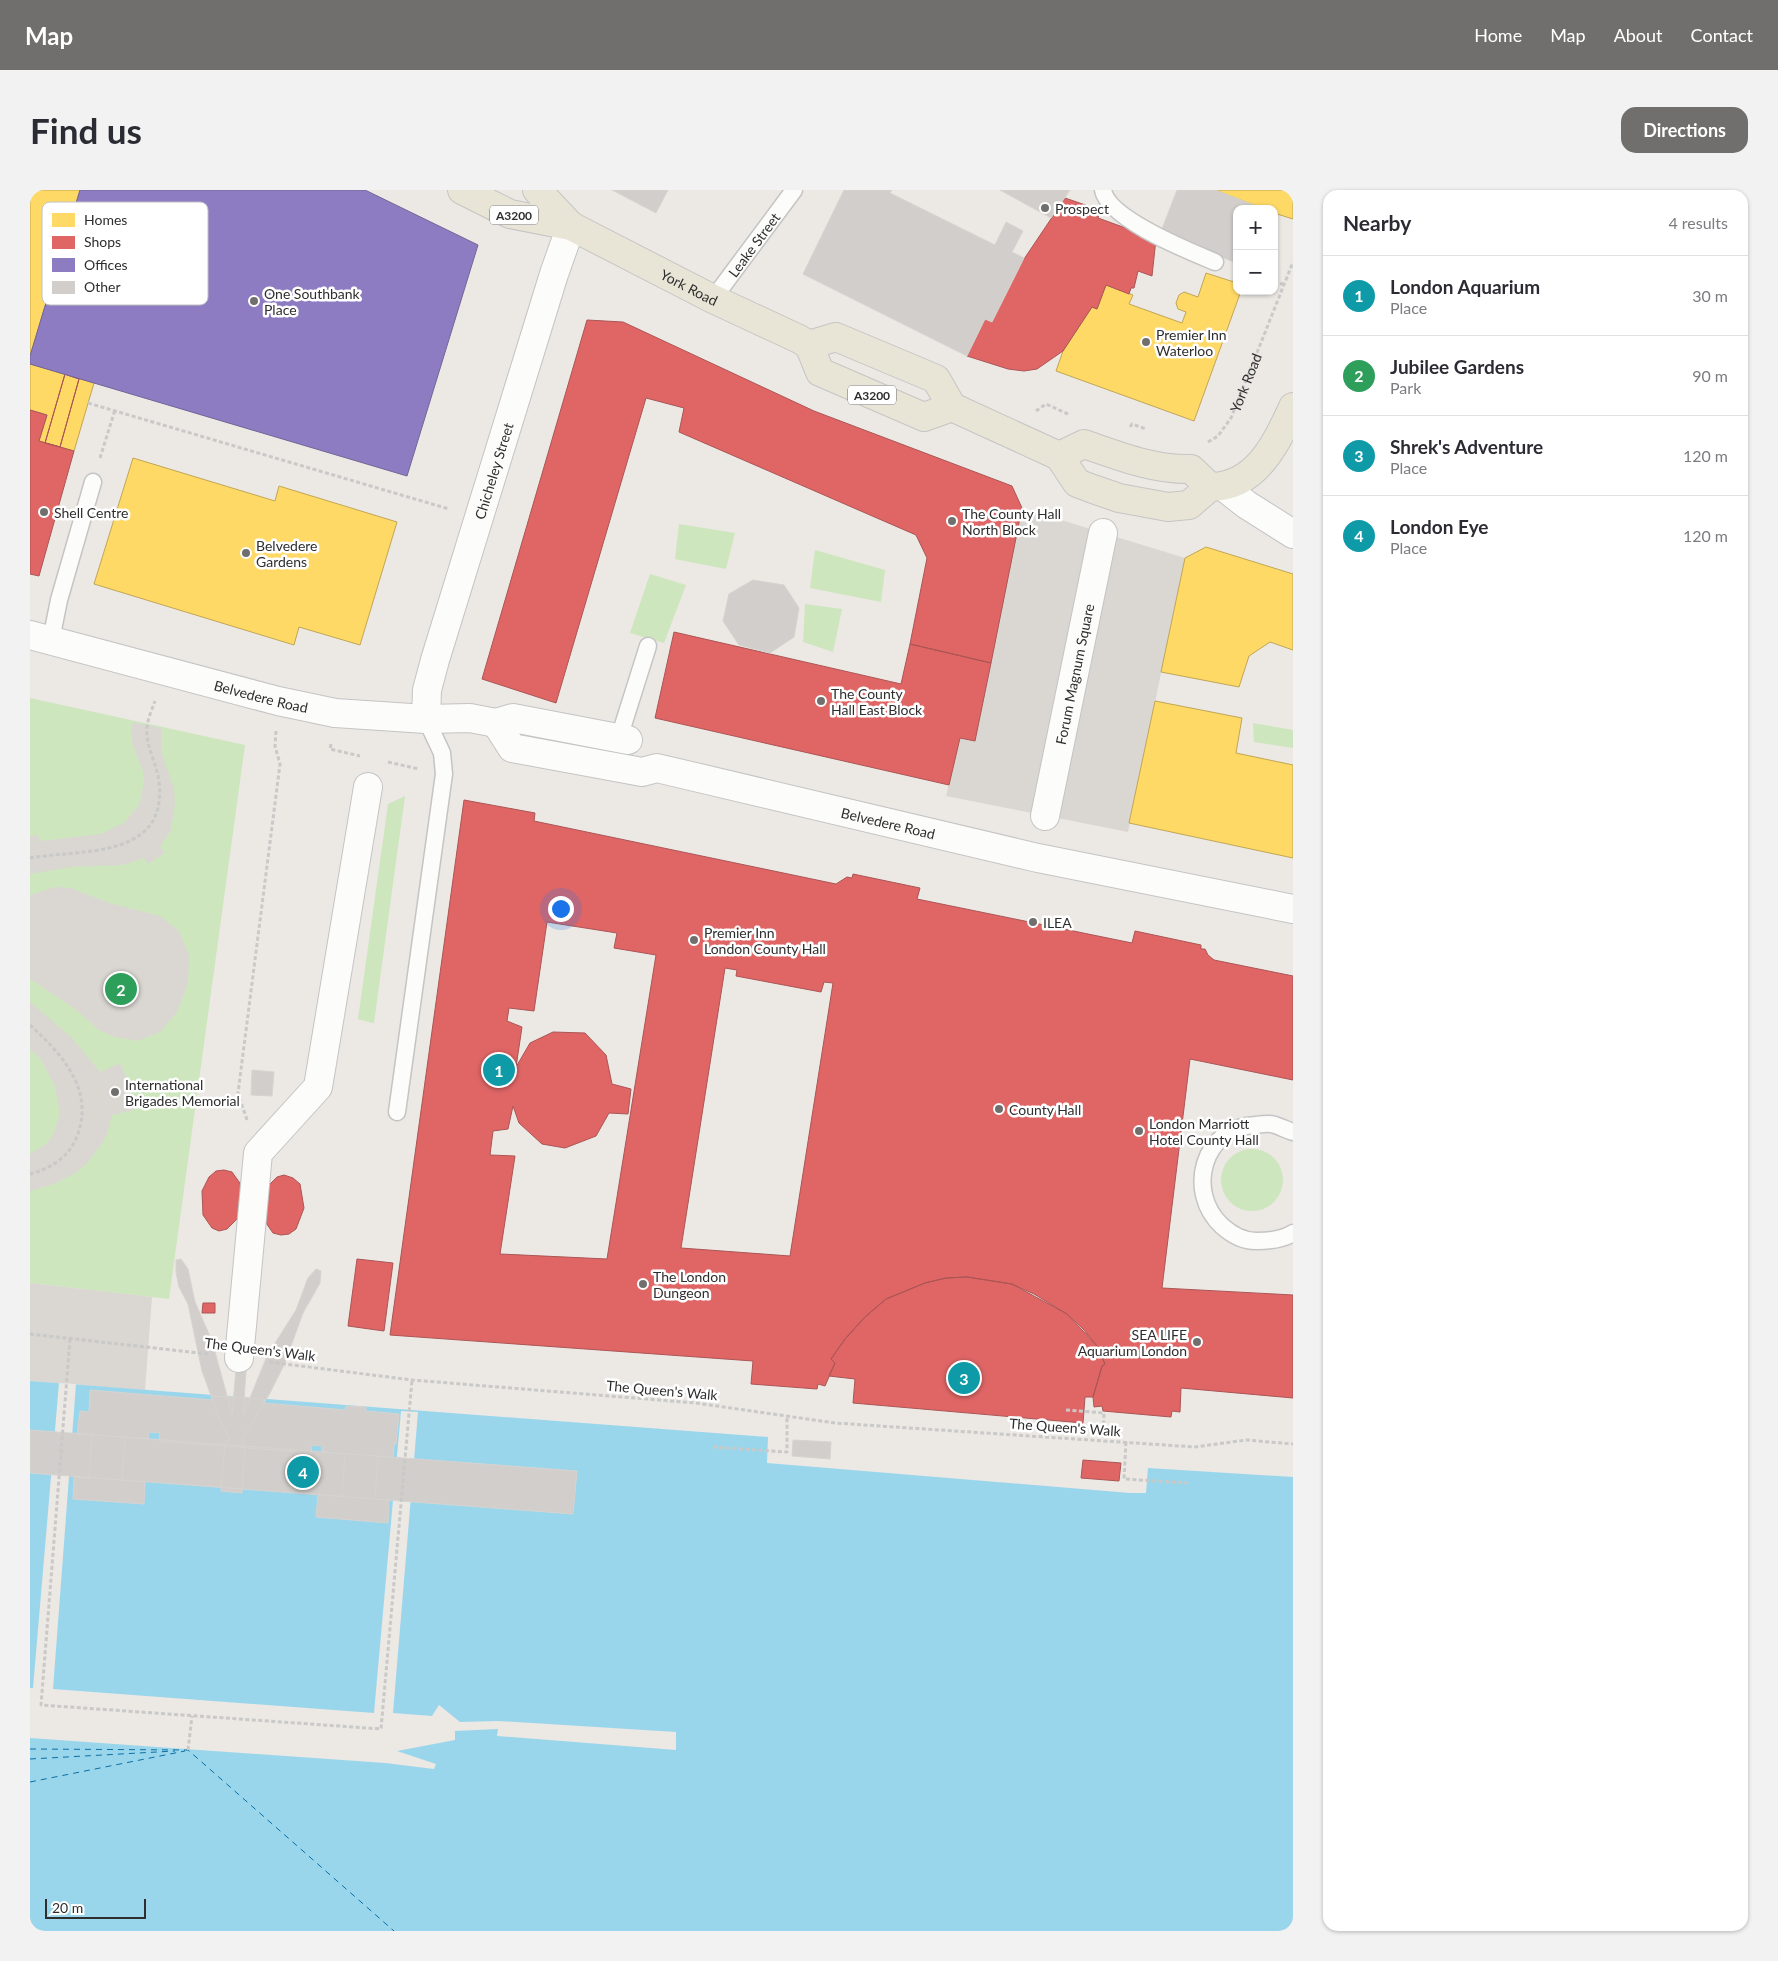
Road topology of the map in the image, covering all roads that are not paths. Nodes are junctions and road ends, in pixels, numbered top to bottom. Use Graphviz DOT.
graph roads {
  1 [pos="462,190"];
  2 [pos="537,190"];
  3 [pos="1103,190"];
  4 [pos="792,191"];
  5 [pos="571,226"];
  6 [pos="1216,262"];
  7 [pos="713,299"];
  8 [pos="809,345"];
  9 [pos="952,407"];
  10 [pos="1293,407"];
  11 [pos="1059,456"];
  12 [pos="93,482"];
  13 [pos="1217,487"];
  14 [pos="1104,533"];
  15 [pos="1293,534"];
  16 [pos="40,637"];
  17 [pos="648,646"];
  18 [pos="426,719"];
  19 [pos="496,723"];
  20 [pos="623,739"];
  21 [pos="368,787"];
  22 [pos="1045,816"];
  23 [pos="1293,909"];
  24 [pos="397,1112"];
  25 [pos="1293,1132"];
  26 [pos="1293,1232"];
  27 [pos="238,1358"];
  1 -- 5 [label="main road, York Road / A3200"];
  2 -- 5 [label="main road, York Road / A3200"];
  3 -- 6 [label="lane"];
  4 -- 7 [label="lane, Leake Street"];
  5 -- 7 [label="main road, York Road / A3200"];
  5 -- 18 [label="street, Chicheley Street"];
  7 -- 8 [label="main road, York Road / A3200"];
  8 -- 9 [label="main road"];
  8 -- 9 [label="main road, A3200"];
  9 -- 11 [label="main road"];
  10 -- 13 [label="main road"];
  11 -- 13 [label="main road"];
  11 -- 13 [label="main road"];
  12 -- 16 [label="lane"];
  13 -- 15 [label="street"];
  14 -- 22 [label="street, Forum Magnum Square"];
  16 -- 18 [label="street, Belvedere Road"];
  17 -- 20 [label="lane"];
  18 -- 19 [label="street, Belvedere Road"];
  18 -- 24 [label="lane"];
  19 -- 20 [label="street, Belvedere Road"];
  19 -- 23 [label="street, Belvedere Road"];
  21 -- 27 [label="street"];
  25 -- 26 [label="lane"];
}
